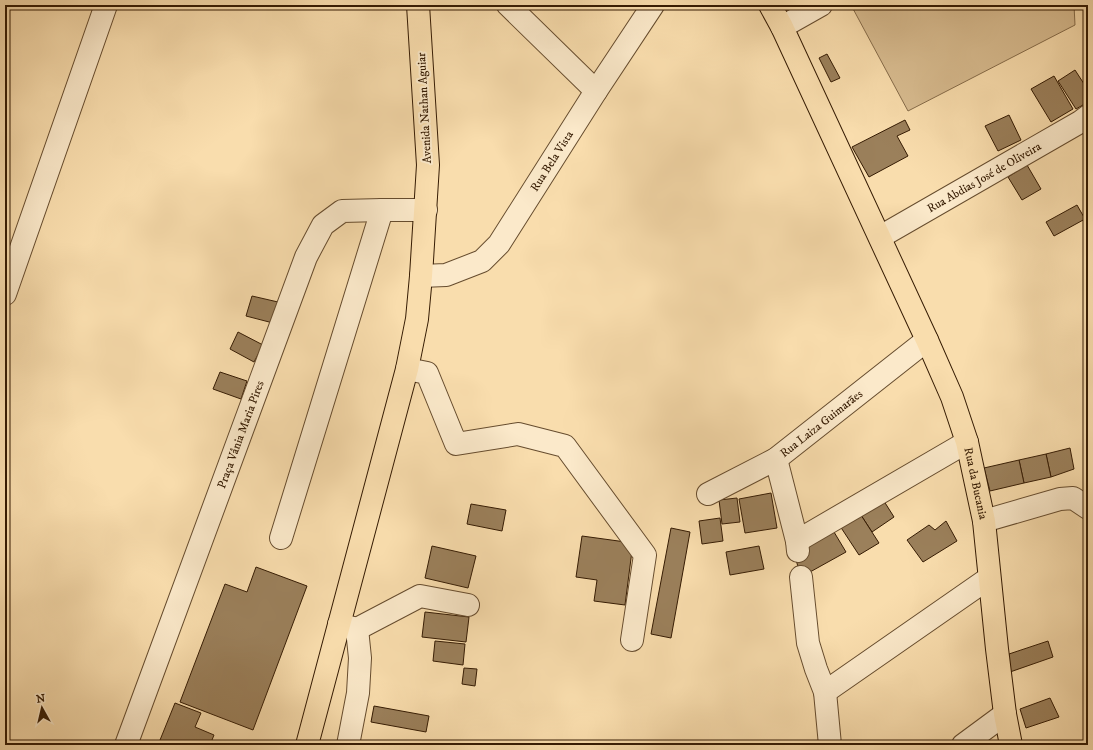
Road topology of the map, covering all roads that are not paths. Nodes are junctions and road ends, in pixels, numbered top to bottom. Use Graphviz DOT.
graph roads {
  1 [pos="106,5"];
  2 [pos="418,5"];
  3 [pos="508,5"];
  4 [pos="653,5"];
  5 [pos="770,5"];
  6 [pos="821,5"];
  7 [pos="782,27"];
  8 [pos="596,91"];
  9 [pos="1088,116"];
  10 [pos="382,210"];
  11 [pos="426,210"];
  12 [pos="880,237"];
  13 [pos="421,276"];
  14 [pos="5,294"];
  15 [pos="927,340"];
  16 [pos="407,369"];
  17 [pos="967,442"];
  18 [pos="776,459"];
  19 [pos="708,494"];
  20 [pos="1088,508"];
  21 [pos="984,521"];
  22 [pos="281,538"];
  23 [pos="801,577"];
  24 [pos="990,578"];
  25 [pos="468,605"];
  26 [pos="348,627"];
  27 [pos="632,640"];
  28 [pos="825,692"];
  29 [pos="1005,714"];
  30 [pos="126,745"];
  31 [pos="307,745"];
  32 [pos="348,745"];
  33 [pos="830,745"];
  34 [pos="963,745"];
  35 [pos="1011,745"];
  1 -- 14 [label="street"];
  2 -- 11 [label="main road, Avenida Nathan Aguiar"];
  3 -- 8 [label="street"];
  4 -- 8 [label="street, Rua Bela Vista"];
  5 -- 7 [label="main road, Rua da Bucania"];
  6 -- 7 [label="street"];
  7 -- 12 [label="main road, Rua da Bucania"];
  8 -- 13 [label="street, Rua Bela Vista"];
  9 -- 12 [label="street, Rua Abdias José de Oliveira"];
  10 -- 11 [label="street, Praça Vânia Maria Pires"];
  10 -- 22 [label="street"];
  10 -- 30 [label="street, Praça Vânia Maria Pires"];
  11 -- 13 [label="main road, Avenida Nathan Aguiar"];
  12 -- 15 [label="main road, Rua da Bucania"];
  13 -- 16 [label="main road, Avenida Nathan Aguiar"];
  15 -- 17 [label="main road, Rua da Bucania"];
  15 -- 18 [label="street, Rua Laiza Guimarães"];
  16 -- 26 [label="main road, Avenida Nathan Aguiar"];
  16 -- 27 [label="street"];
  17 -- 18 [label="street"];
  17 -- 21 [label="main road, Rua da Bucania"];
  18 -- 19 [label="street, Rua Laiza Guimarães"];
  20 -- 21 [label="street"];
  21 -- 24 [label="main road, Rua da Bucania"];
  23 -- 28 [label="street"];
  24 -- 28 [label="street"];
  24 -- 29 [label="main road, Rua da Bucania"];
  25 -- 26 [label="street"];
  26 -- 31 [label="main road, Avenida Nathan Aguiar"];
  26 -- 32 [label="street"];
  28 -- 33 [label="street"];
  29 -- 34 [label="street"];
  29 -- 35 [label="main road, Rua da Bucania"];
}
